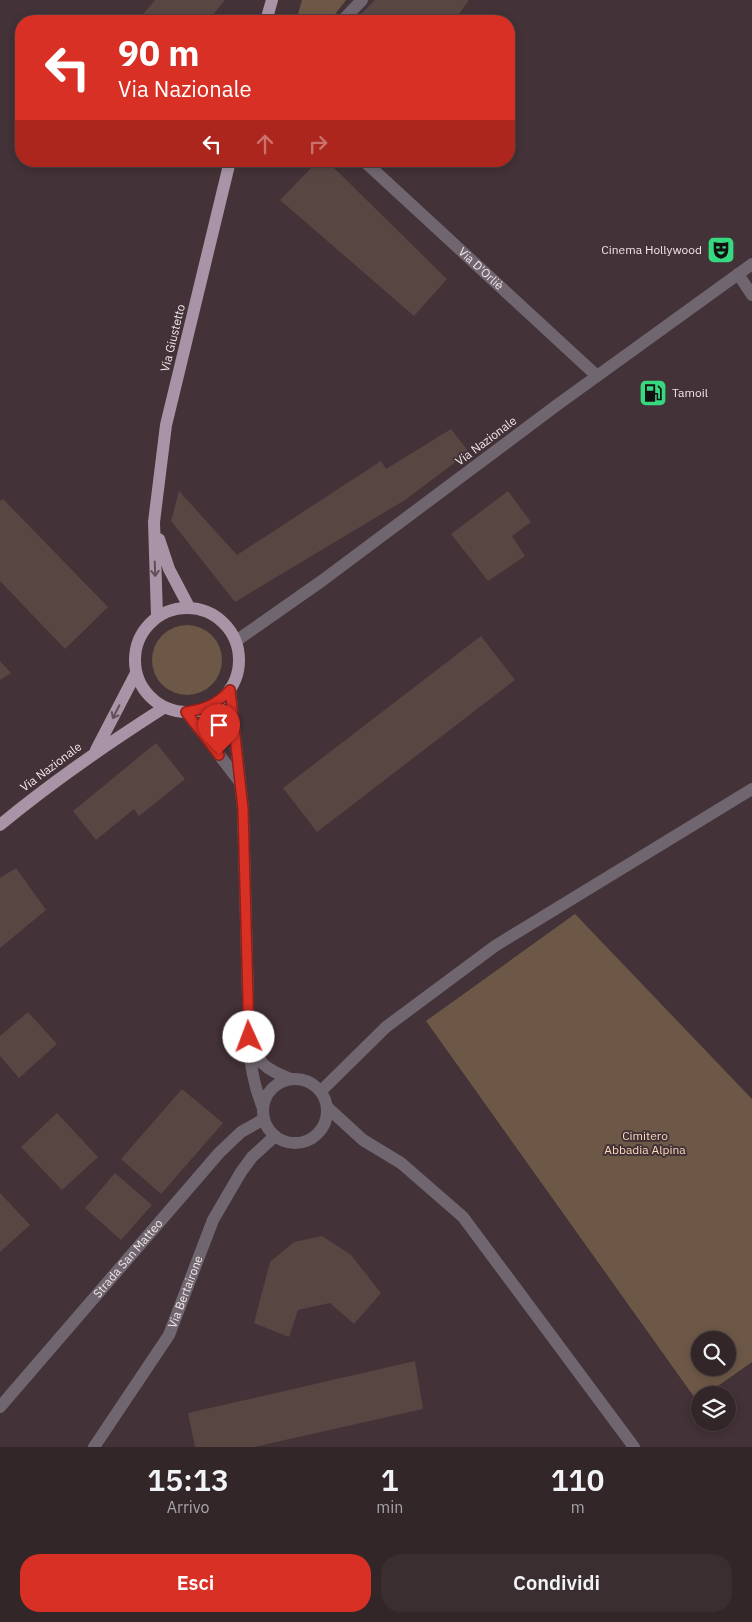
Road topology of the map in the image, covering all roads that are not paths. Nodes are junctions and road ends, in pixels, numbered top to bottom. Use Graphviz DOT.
graph roads {
  1 [pos="272,0"];
  2 [pos="362,0"];
  3 [pos="268,15"];
  4 [pos="348,15"];
  5 [pos="229,167"];
  6 [pos="371,167"];
  7 [pos="752,264"];
  8 [pos="738,274"];
  9 [pos="752,295"];
  10 [pos="598,376"];
  11 [pos="154,522"];
  12 [pos="189,607"];
  13 [pos="157,616"];
  14 [pos="236,641"];
  15 [pos="136,673"];
  16 [pos="230,690"];
  17 [pos="164,707"];
  18 [pos="186,712"];
  19 [pos="96,750"];
  20 [pos="240,783"];
  21 [pos="752,789"];
  22 [pos="0,825"];
  23 [pos="249,1037"];
  24 [pos="291,1078"];
  25 [pos="321,1090"];
  26 [pos="327,1107"];
  27 [pos="263,1114"];
  28 [pos="274,1136"];
  29 [pos="0,1407"];
  30 [pos="94,1447"];
  31 [pos="634,1447"];
  1 -- 3 [label="main road"];
  2 -- 4 [label="street"];
  5 -- 11 [label="main road, Via Giustetto"];
  6 -- 10 [label="street, Via D'Orliè"];
  7 -- 8 [label="street, Via Nazionale"];
  8 -- 9 [label="street"];
  8 -- 10 [label="street, Via Nazionale"];
  10 -- 14 [label="street, Via Nazionale"];
  11 -- 12 [label="main road, Via Giustetto"];
  11 -- 13 [label="main road, Via Giustetto, one-way"];
  12 -- 13 [label="main road"];
  12 -- 14 [label="main road, Via Nazionale"];
  13 -- 15 [label="main road, Via Nazionale"];
  14 -- 16 [label="main road, Via Nazionale"];
  15 -- 17 [label="main road, Via Nazionale"];
  15 -- 19 [label="main road, Via Nazionale, one-way"];
  16 -- 18 [label="main road, Via Nazionale"];
  16 -- 20 [label="street"];
  17 -- 18 [label="main road, Via Nazionale"];
  17 -- 19 [label="main road, Via Nazionale"];
  18 -- 20 [label="street"];
  19 -- 22 [label="main road, Via Nazionale"];
  20 -- 23 [label="street"];
  21 -- 25 [label="street"];
  23 -- 24 [label="street"];
  23 -- 27 [label="street"];
  24 -- 25 [label="street"];
  24 -- 27 [label="street"];
  25 -- 26 [label="street"];
  26 -- 28 [label="street"];
  26 -- 31 [label="street"];
  27 -- 28 [label="street"];
  27 -- 29 [label="street, Strada San Matteo"];
  28 -- 30 [label="street, Via Bertairone"];
}
